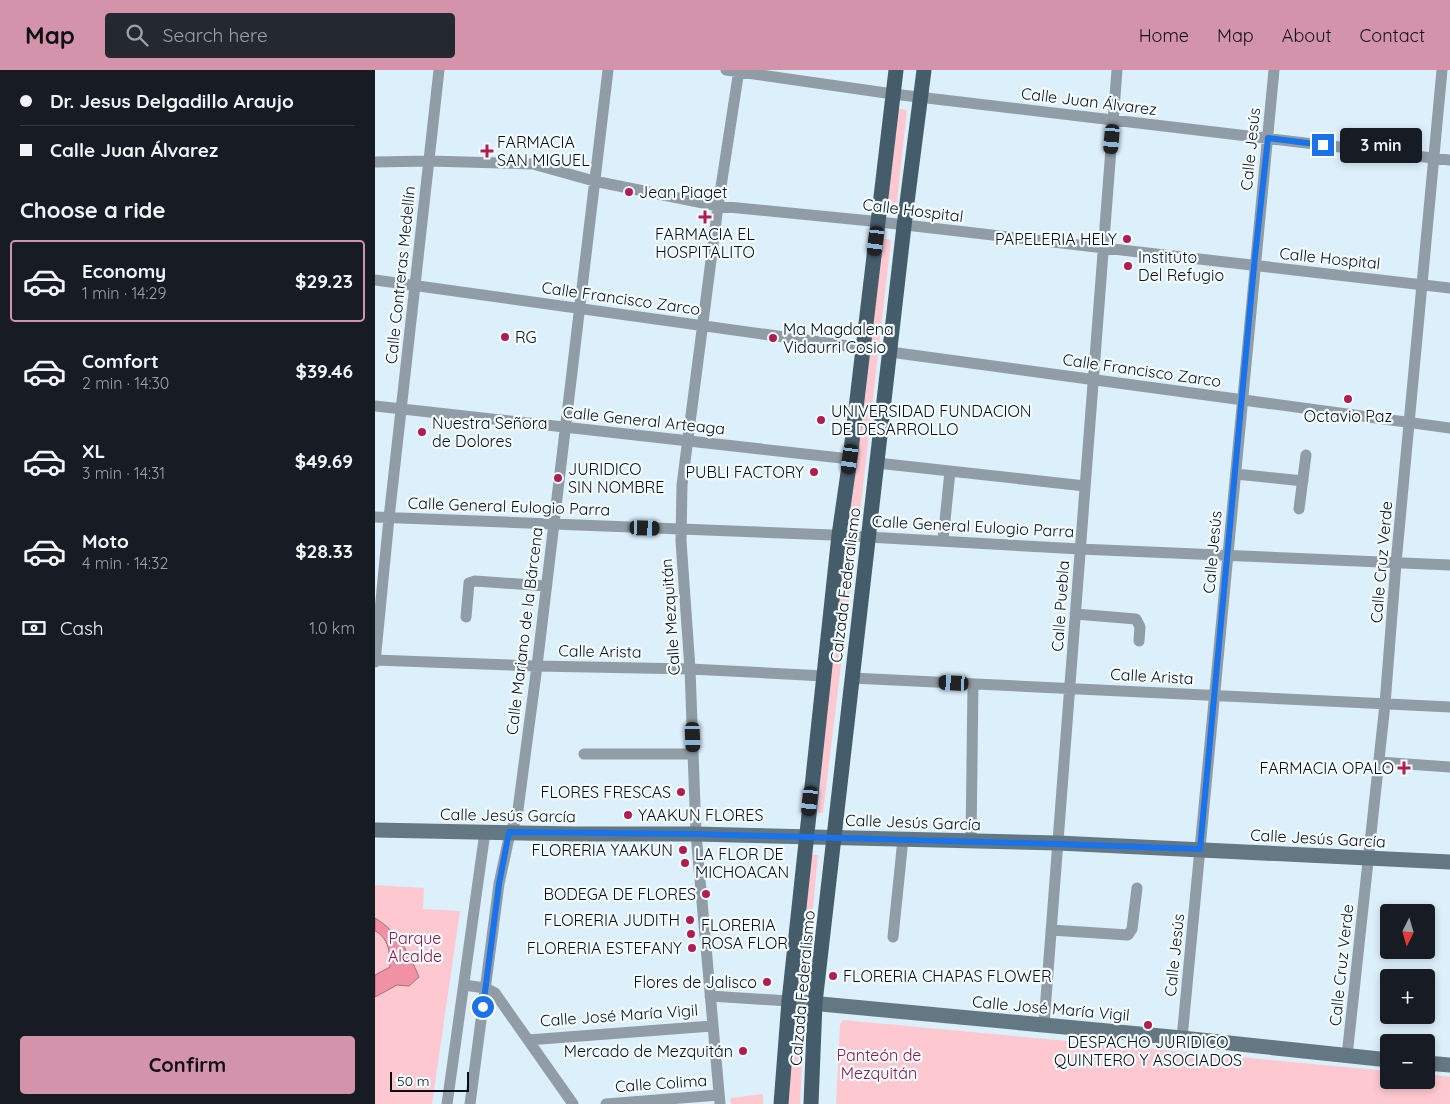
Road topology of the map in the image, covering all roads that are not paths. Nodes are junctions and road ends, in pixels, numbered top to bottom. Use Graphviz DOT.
graph roads {
  1 [pos="439,70"];
  2 [pos="608,70"];
  3 [pos="726,70"];
  4 [pos="896,70"];
  5 [pos="924,70"];
  6 [pos="1117,70"];
  7 [pos="1274,70"];
  8 [pos="1442,70"];
  9 [pos="739,71"];
  10 [pos="893,94"];
  11 [pos="920,97"];
  12 [pos="1113,121"];
  13 [pos="1268,138"];
  14 [pos="1434,158"];
  15 [pos="1450,160"];
  16 [pos="429,161"];
  17 [pos="375,162"];
  18 [pos="594,181"];
  19 [pos="718,206"];
  20 [pos="878,223"];
  21 [pos="904,226"];
  22 [pos="1103,249"];
  23 [pos="1254,266"];
  24 [pos="375,280"];
  25 [pos="1423,284"];
  26 [pos="415,286"];
  27 [pos="1450,288"];
  28 [pos="579,309"];
  29 [pos="703,326"];
  30 [pos="863,348"];
  31 [pos="890,352"];
  32 [pos="1093,380"];
  33 [pos="1242,400"];
  34 [pos="375,406"];
  35 [pos="401,409"];
  36 [pos="1410,423"];
  37 [pos="565,427"];
  38 [pos="1450,428"];
  39 [pos="688,441"];
  40 [pos="1306,455"];
  41 [pos="850,459"];
  42 [pos="877,463"];
  43 [pos="950,472"];
  44 [pos="1235,474"];
  45 [pos="1303,481"];
  46 [pos="1085,486"];
  47 [pos="1299,510"];
  48 [pos="375,517"];
  49 [pos="389,518"];
  50 [pos="553,524"];
  51 [pos="681,529"];
  52 [pos="839,535"];
  53 [pos="868,537"];
  54 [pos="943,540"];
  55 [pos="1080,549"];
  56 [pos="1228,556"];
  57 [pos="1396,563"];
  58 [pos="1450,565"];
  59 [pos="546,586"];
  60 [pos="1075,614"];
  61 [pos="466,617"];
  62 [pos="1139,641"];
  63 [pos="375,661"];
  64 [pos="537,666"];
  65 [pos="690,669"];
  66 [pos="824,676"];
  67 [pos="852,678"];
  68 [pos="973,684"];
  69 [pos="1070,689"];
  70 [pos="1216,696"];
  71 [pos="1385,704"];
  72 [pos="1450,707"];
  73 [pos="584,754"];
  74 [pos="693,754"];
  75 [pos="1379,762"];
  76 [pos="1450,767"];
  77 [pos="375,830"];
  78 [pos="485,832"];
  79 [pos="509,832"];
  80 [pos="696,834"];
  81 [pos="806,836"];
  82 [pos="833,837"];
  83 [pos="903,839"];
  84 [pos="971,841"];
  85 [pos="1058,844"];
  86 [pos="1200,849"];
  87 [pos="1369,859"];
  88 [pos="1450,862"];
  89 [pos="1137,888"];
  90 [pos="1051,930"];
  91 [pos="893,936"];
  92 [pos="464,985"];
  93 [pos="485,988"];
  94 [pos="710,996"];
  95 [pos="789,1001"];
  96 [pos="815,1004"];
  97 [pos="1044,1024"];
  98 [pos="712,1026"];
  99 [pos="1182,1038"];
  100 [pos="528,1040"];
  101 [pos="1347,1056"];
  102 [pos="1380,1059"];
  103 [pos="1435,1064"];
  104 [pos="1450,1065"];
  105 [pos="720,1100"];
  106 [pos="447,1104"];
  107 [pos="470,1104"];
  108 [pos="573,1104"];
  109 [pos="606,1104"];
  110 [pos="781,1104"];
  111 [pos="811,1104"];
  1 -- 16 [label="street, Calle Contreras Medellín"];
  2 -- 18 [label="street, Calle Mariano de la Bárcena"];
  3 -- 9 [label="street, Calle Juan Álvarez"];
  4 -- 10 [label="main road, Calzada Federalismo"];
  5 -- 11 [label="main road, Calzada Federalismo"];
  6 -- 12 [label="street, Calle Puebla"];
  7 -- 13 [label="street, Calle Jesús"];
  8 -- 14 [label="street, Calle Cruz Verde"];
  9 -- 10 [label="street, Calle Juan Álvarez"];
  9 -- 19 [label="street, Calle Mezquitán"];
  10 -- 11 [label="street, Calle Juan Álvarez"];
  10 -- 20 [label="main road, Calzada Federalismo"];
  11 -- 12 [label="street, Calle Juan Álvarez"];
  11 -- 21 [label="main road, Calzada Federalismo"];
  12 -- 13 [label="street, Calle Juan Álvarez"];
  12 -- 22 [label="street, Calle Puebla"];
  13 -- 14 [label="street, Calle Juan Álvarez"];
  13 -- 23 [label="street, Calle Jesús"];
  14 -- 15 [label="street, Calle Juan Álvarez"];
  14 -- 25 [label="street, Calle Cruz Verde"];
  16 -- 17 [label="street, Calle Hospital"];
  16 -- 18 [label="street, Calle Hospital"];
  16 -- 26 [label="street, Calle Contreras Medellín"];
  18 -- 19 [label="street, Calle Hospital"];
  18 -- 28 [label="street, Calle Mariano de la Bárcena"];
  19 -- 20 [label="street, Calle Hospital"];
  19 -- 29 [label="street, Calle Mezquitán"];
  20 -- 21 [label="street, Calle Hospital"];
  20 -- 30 [label="main road, Calzada Federalismo"];
  21 -- 22 [label="street, Calle Hospital"];
  21 -- 31 [label="main road, Calzada Federalismo"];
  22 -- 23 [label="street, Calle Hospital"];
  22 -- 32 [label="street, Calle Puebla"];
  23 -- 25 [label="street, Calle Hospital"];
  23 -- 33 [label="street, Calle Jesús"];
  24 -- 26 [label="street, Calle Francisco Zarco"];
  25 -- 27 [label="street, Calle Hospital"];
  25 -- 36 [label="street, Calle Cruz Verde"];
  26 -- 28 [label="street, Calle Francisco Zarco"];
  26 -- 35 [label="street, Calle Contreras Medellín"];
  28 -- 29 [label="street, Calle Francisco Zarco"];
  28 -- 37 [label="street, Calle Mariano de la Bárcena"];
  29 -- 30 [label="street, Calle Francisco Zarco"];
  29 -- 39 [label="street, Calle Mezquitán"];
  30 -- 41 [label="main road, Calzada Federalismo"];
  31 -- 32 [label="street, Calle Francisco Zarco"];
  31 -- 42 [label="main road, Calzada Federalismo"];
  32 -- 33 [label="street, Calle Francisco Zarco"];
  32 -- 46 [label="street, Calle Puebla"];
  33 -- 36 [label="street, Calle Francisco Zarco"];
  33 -- 44 [label="street, Calle Jesús"];
  34 -- 35 [label="street, Calle General Arteaga"];
  35 -- 37 [label="street, Calle General Arteaga"];
  35 -- 49 [label="street, Calle Contreras Medellín"];
  36 -- 38 [label="street, Calle Francisco Zarco"];
  36 -- 57 [label="street, Calle Cruz Verde"];
  37 -- 39 [label="street, Calle General Arteaga"];
  37 -- 50 [label="street, Calle Mariano de la Bárcena"];
  39 -- 41 [label="street, Calle General Arteaga"];
  39 -- 51 [label="street, Calle Mezquitán"];
  40 -- 45 [label="street"];
  41 -- 52 [label="main road, Calzada Federalismo"];
  42 -- 43 [label="street"];
  42 -- 53 [label="main road, Calzada Federalismo"];
  43 -- 46 [label="street"];
  43 -- 54 [label="street"];
  44 -- 45 [label="street"];
  44 -- 56 [label="street, Calle Jesús"];
  45 -- 47 [label="street"];
  46 -- 55 [label="street, Calle Puebla"];
  48 -- 49 [label="street, Calle General Eulogio Parra"];
  49 -- 50 [label="street, Calle General Eulogio Parra"];
  49 -- 63 [label="street, Calle Contreras Medellín"];
  50 -- 51 [label="street, Calle General Eulogio Parra"];
  50 -- 59 [label="street, Calle Mariano de la Bárcena"];
  51 -- 52 [label="street, Calle General Eulogio Parra"];
  51 -- 65 [label="street, Calle Mezquitán"];
  52 -- 53 [label="street, Calle General Eulogio Parra"];
  52 -- 66 [label="main road, Calzada Federalismo"];
  53 -- 54 [label="street, Calle General Eulogio Parra"];
  53 -- 67 [label="main road, Calzada Federalismo"];
  54 -- 55 [label="street, Calle General Eulogio Parra"];
  55 -- 56 [label="street, Calle General Eulogio Parra"];
  55 -- 60 [label="street, Calle Puebla"];
  56 -- 57 [label="street, Calle General Eulogio Parra"];
  56 -- 70 [label="street, Calle Jesús"];
  57 -- 58 [label="street, Calle General Eulogio Parra"];
  57 -- 71 [label="street, Calle Cruz Verde"];
  59 -- 61 [label="street"];
  59 -- 64 [label="street, Calle Mariano de la Bárcena"];
  60 -- 62 [label="street"];
  60 -- 69 [label="street, Calle Puebla"];
  63 -- 64 [label="street, Calle Arista"];
  64 -- 65 [label="street, Calle Arista"];
  64 -- 79 [label="street, Calle Mariano de la Bárcena"];
  65 -- 66 [label="street, Calle Arista"];
  65 -- 74 [label="street, Calle Mezquitán"];
  66 -- 81 [label="main road, Calzada Federalismo"];
  67 -- 68 [label="street, Calle Arista"];
  67 -- 82 [label="main road, Calzada Federalismo"];
  68 -- 69 [label="street, Calle Arista"];
  68 -- 84 [label="street"];
  69 -- 70 [label="street, Calle Arista"];
  69 -- 85 [label="street, Calle Puebla"];
  70 -- 71 [label="street, Calle Arista"];
  70 -- 86 [label="street, Calle Jesús"];
  71 -- 72 [label="street, Calle Arista"];
  71 -- 75 [label="street, Calle Cruz Verde"];
  73 -- 74 [label="street"];
  74 -- 80 [label="street, Calle Mezquitán"];
  75 -- 76 [label="street"];
  75 -- 87 [label="street, Calle Cruz Verde"];
  77 -- 78 [label="street, Calle Jesús García"];
  78 -- 79 [label="street, Calle Jesús García"];
  78 -- 92 [label="street"];
  79 -- 80 [label="street, Calle Jesús García"];
  79 -- 93 [label="street, Calle Mariano de la Bárcena"];
  80 -- 81 [label="street, Calle Jesús García"];
  80 -- 94 [label="street, Calle Mezquitán"];
  81 -- 82 [label="street, Calle Jesús García"];
  81 -- 95 [label="main road, Calzada Federalismo"];
  82 -- 83 [label="street, Calle Jesús García"];
  82 -- 96 [label="main road, Calzada Federalismo"];
  83 -- 84 [label="street, Calle Jesús García"];
  83 -- 91 [label="street"];
  84 -- 85 [label="street, Calle Jesús García"];
  85 -- 86 [label="street, Calle Jesús García"];
  85 -- 90 [label="street, Calle Puebla"];
  86 -- 87 [label="street, Calle Jesús García"];
  86 -- 99 [label="street, Calle Jesús"];
  87 -- 88 [label="street, Calle Jesús García"];
  87 -- 101 [label="street, Calle Cruz Verde"];
  89 -- 90 [label="street"];
  90 -- 97 [label="street, Calle Puebla"];
  92 -- 93 [label="street"];
  92 -- 106 [label="street"];
  93 -- 100 [label="street"];
  93 -- 107 [label="street, Calle Mariano de la Bárcena"];
  94 -- 95 [label="street, Calle José María Vigil"];
  94 -- 98 [label="street, Calle Mezquitán"];
  95 -- 96 [label="street, Calle José María Vigil"];
  95 -- 110 [label="main road, Calzada Federalismo"];
  96 -- 97 [label="street, Calle José María Vigil"];
  96 -- 111 [label="main road, Calzada Federalismo"];
  97 -- 99 [label="street, Calle José María Vigil"];
  98 -- 100 [label="street, Calle José María Vigil"];
  98 -- 105 [label="street, Calle Mezquitán"];
  99 -- 101 [label="street, Calle José María Vigil"];
  100 -- 108 [label="street"];
  101 -- 102 [label="street, Calle José María Vigil"];
  103 -- 104 [label="street"];
  105 -- 109 [label="street, Calle Colima"];
}
